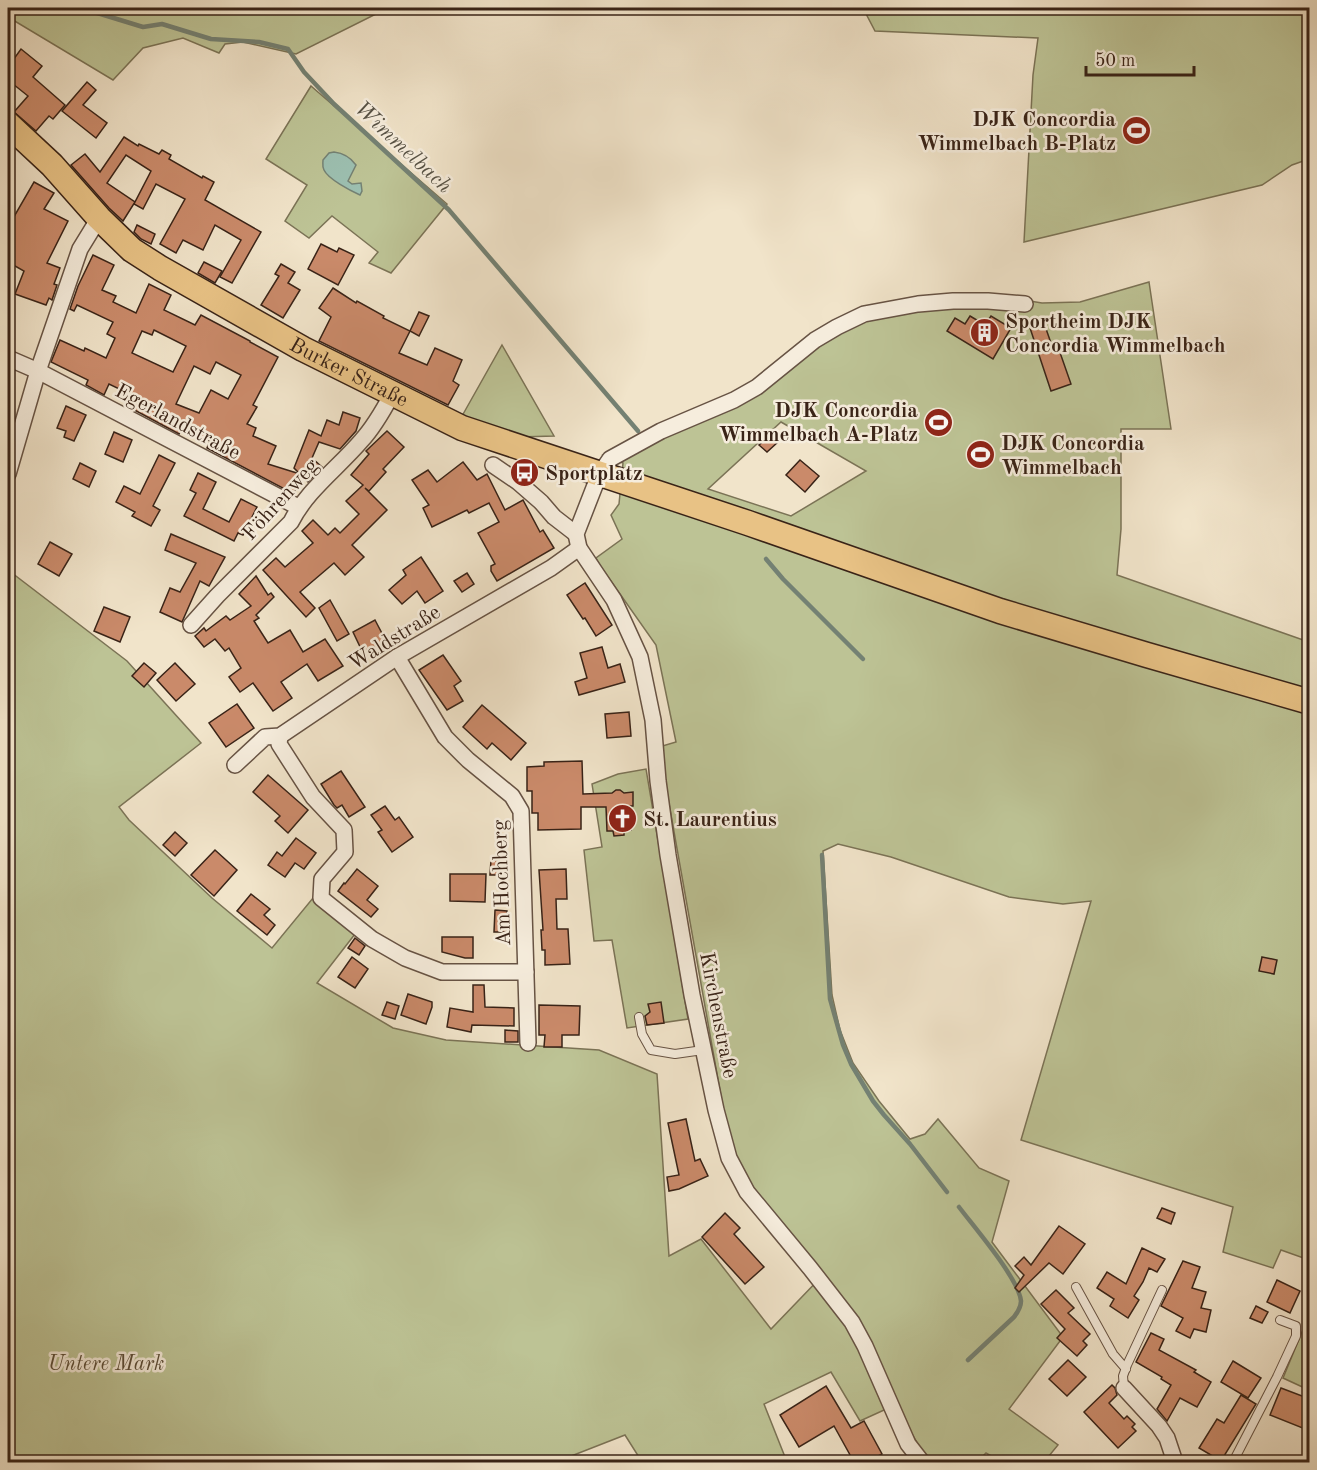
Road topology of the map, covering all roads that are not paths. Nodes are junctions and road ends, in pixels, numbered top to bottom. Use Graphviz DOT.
graph roads {
  1 [pos="8,124"];
  2 [pos="99,218"];
  3 [pos="1025,304"];
  4 [pos="8,358"];
  5 [pos="38,371"];
  6 [pos="392,394"];
  7 [pos="493,465"];
  8 [pos="8,474"];
  9 [pos="599,475"];
  10 [pos="298,507"];
  11 [pos="577,541"];
  12 [pos="191,625"];
  13 [pos="398,657"];
  14 [pos="1310,702"];
  15 [pos="280,736"];
  16 [pos="235,765"];
  17 [pos="526,972"];
  18 [pos="639,1017"];
  19 [pos="528,1043"];
  20 [pos="703,1050"];
  21 [pos="1076,1287"];
  22 [pos="1162,1290"];
  23 [pos="1280,1320"];
  24 [pos="1126,1370"];
  25 [pos="1124,1388"];
  26 [pos="922,1462"];
  27 [pos="1176,1462"];
  28 [pos="1233,1462"];
  1 -- 2 [label="main road, Burker Straße"];
  2 -- 5 [label="street"];
  2 -- 6 [label="main road, Burker Straße"];
  3 -- 9 [label="street"];
  4 -- 5 [label="street, Egerlandstraße"];
  5 -- 8 [label="street"];
  5 -- 10 [label="street, Egerlandstraße"];
  6 -- 9 [label="main road, Burker Straße"];
  6 -- 10 [label="street, Föhrenweg"];
  7 -- 11 [label="street, Kirchenstraße"];
  9 -- 11 [label="street"];
  9 -- 14 [label="main road, Burker Straße"];
  10 -- 12 [label="street, Föhrenweg"];
  11 -- 13 [label="street, Waldstraße"];
  11 -- 20 [label="street, Kirchenstraße"];
  13 -- 15 [label="street, Waldstraße"];
  13 -- 17 [label="street, Am Hochberg"];
  15 -- 16 [label="street, Waldstraße"];
  15 -- 17 [label="street, Am Hochberg"];
  17 -- 19 [label="street, Am Hochberg"];
  18 -- 20 [label="lane"];
  20 -- 26 [label="street, Kirchenstraße"];
  21 -- 24 [label="lane"];
  22 -- 24 [label="lane"];
  23 -- 28 [label="lane"];
  24 -- 25 [label="lane"];
  25 -- 27 [label="street"];
}
